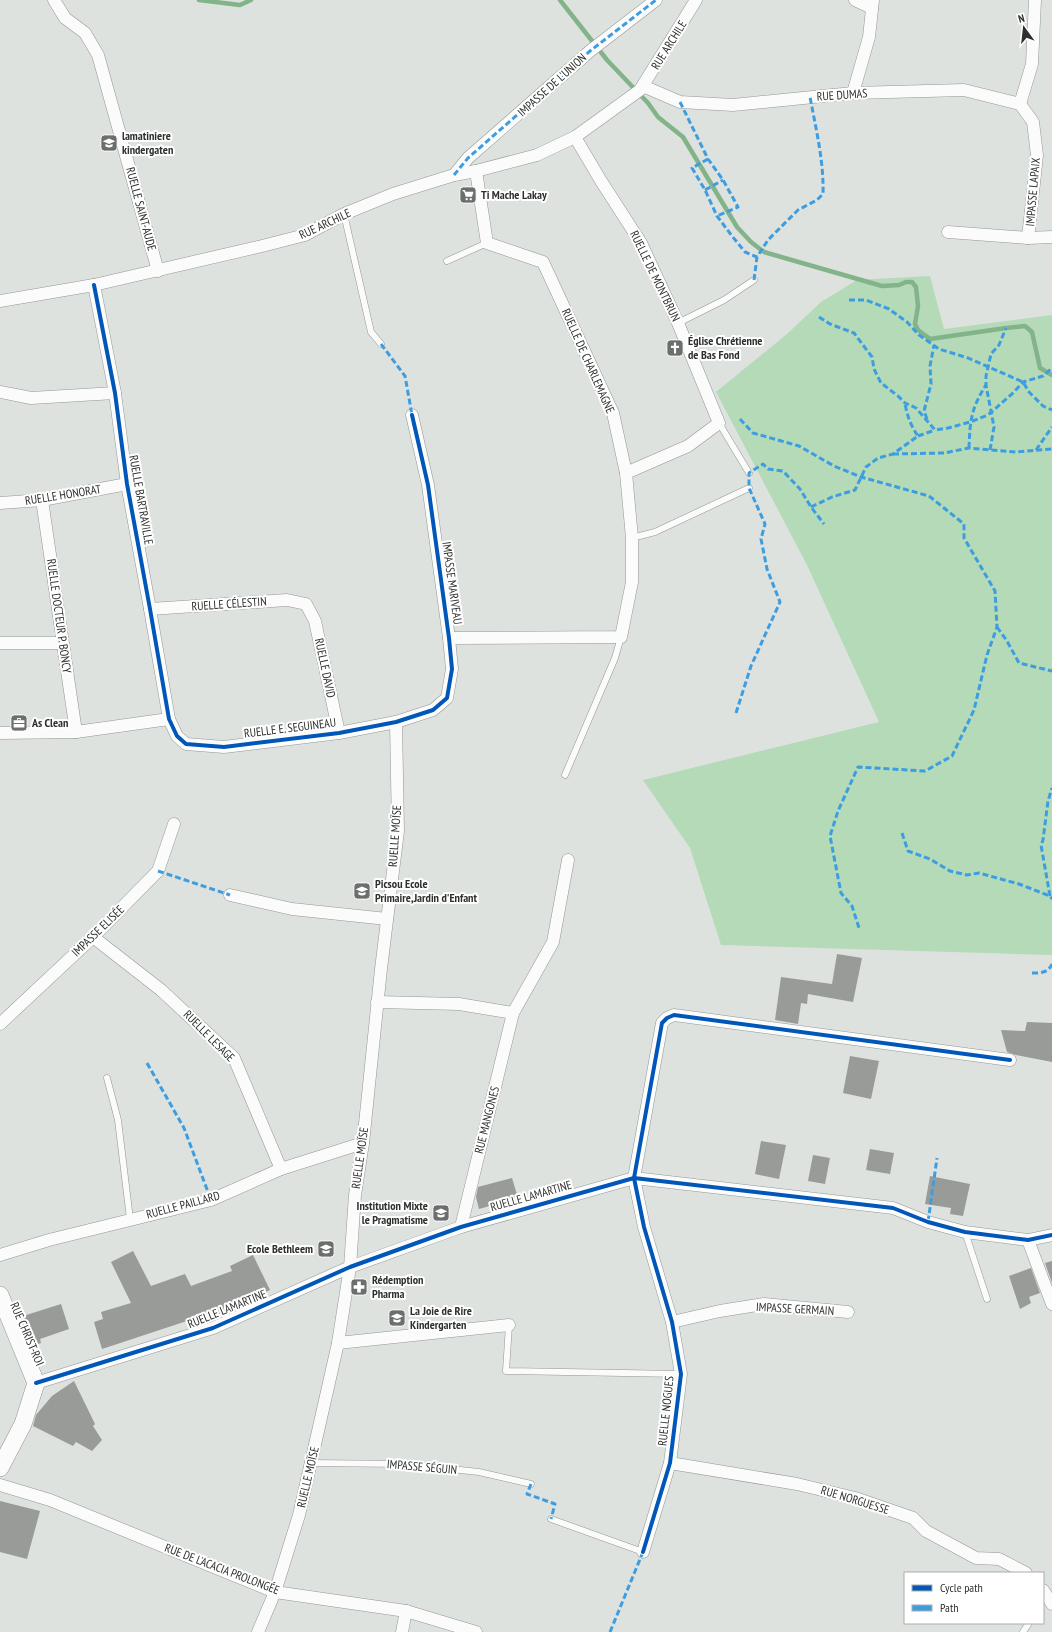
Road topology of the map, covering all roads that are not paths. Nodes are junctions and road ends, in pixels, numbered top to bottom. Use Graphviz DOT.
graph roads {
  1 [pos="54,0"];
  2 [pos="656,0"];
  3 [pos="696,0"];
  4 [pos="855,0"];
  5 [pos="1035,0"];
  6 [pos="873,4"];
  7 [pos="639,91"];
  8 [pos="853,93"];
  9 [pos="1020,104"];
  10 [pos="575,136"];
  11 [pos="476,171"];
  12 [pos="454,175"];
  13 [pos="344,214"];
  14 [pos="948,232"];
  15 [pos="1052,237"];
  16 [pos="1028,238"];
  17 [pos="487,243"];
  18 [pos="447,262"];
  19 [pos="158,271"];
  20 [pos="754,280"];
  21 [pos="94,284"];
  22 [pos="0,301"];
  23 [pos="678,323"];
  24 [pos="381,344"];
  25 [pos="0,392"];
  26 [pos="115,393"];
  27 [pos="412,415"];
  28 [pos="719,423"];
  29 [pos="626,473"];
  30 [pos="749,473"];
  31 [pos="127,484"];
  32 [pos="749,488"];
  33 [pos="42,500"];
  34 [pos="0,503"];
  35 [pos="632,538"];
  36 [pos="306,604"];
  37 [pos="150,609"];
  38 [pos="621,637"];
  39 [pos="449,638"];
  40 [pos="0,643"];
  41 [pos="62,643"];
  42 [pos="169,719"];
  43 [pos="396,722"];
  44 [pos="76,732"];
  45 [pos="0,733"];
  46 [pos="339,733"];
  47 [pos="186,744"];
  48 [pos="565,775"];
  49 [pos="174,824"];
  50 [pos="568,860"];
  51 [pos="230,895"];
  52 [pos="387,919"];
  53 [pos="93,937"];
  54 [pos="378,1002"];
  55 [pos="513,1013"];
  56 [pos="0,1024"];
  57 [pos="1010,1060"];
  58 [pos="107,1078"];
  59 [pos="363,1143"];
  60 [pos="281,1169"];
  61 [pos="634,1178"];
  62 [pos="130,1219"];
  63 [pos="461,1227"];
  64 [pos="965,1232"];
  65 [pos="1052,1235"];
  66 [pos="1028,1240"];
  67 [pos="0,1254"];
  68 [pos="350,1268"];
  69 [pos="0,1296"];
  70 [pos="987,1299"];
  71 [pos="1052,1304"];
  72 [pos="848,1312"];
  73 [pos="672,1322"];
  74 [pos="509,1325"];
  75 [pos="338,1344"];
  76 [pos="681,1374"];
  77 [pos="36,1383"];
  78 [pos="311,1463"];
  79 [pos="670,1463"];
  80 [pos="0,1468"];
  81 [pos="531,1484"];
  82 [pos="0,1485"];
  83 [pos="551,1518"];
  84 [pos="643,1552"];
  85 [pos="1024,1572"];
  86 [pos="275,1592"];
  87 [pos="406,1611"];
  88 [pos="258,1632"];
  89 [pos="402,1632"];
  90 [pos="476,1632"];
  1 -- 19 [label="street, RUELLE SAINT-AUDE"];
  2 -- 12 [label="street, IMPASSE DE L'UNION"];
  3 -- 7 [label="street, RUE ARCHILE"];
  4 -- 6 [label="street"];
  5 -- 9 [label="street"];
  6 -- 8 [label="street"];
  7 -- 8 [label="street, RUE DUMAS"];
  7 -- 10 [label="street, RUE ARCHILE"];
  8 -- 9 [label="street, RUE DUMAS"];
  9 -- 16 [label="street, IMPASSE LAPAIX"];
  10 -- 11 [label="street, RUE ARCHILE"];
  10 -- 23 [label="street, RUELLE DE MONTBRUN"];
  11 -- 12 [label="street, RUE ARCHILE"];
  11 -- 17 [label="street"];
  12 -- 13 [label="street, RUE ARCHILE"];
  13 -- 19 [label="street, RUE ARCHILE"];
  13 -- 24 [label="lane"];
  14 -- 16 [label="street"];
  15 -- 16 [label="street"];
  17 -- 18 [label="lane"];
  17 -- 29 [label="street, RUELLE DE CHARLEMAGNE"];
  19 -- 21 [label="street, RUE ARCHILE"];
  20 -- 23 [label="lane"];
  21 -- 22 [label="street, RUE ARCHILE"];
  21 -- 26 [label="street, RUELLE BARTRAVILLE"];
  23 -- 28 [label="street, RUELLE DE MONTBRUN"];
  25 -- 26 [label="street"];
  26 -- 31 [label="street, RUELLE BARTRAVILLE"];
  27 -- 39 [label="street, IMPASSE MARIVEAU"];
  28 -- 29 [label="street"];
  28 -- 30 [label="lane"];
  29 -- 35 [label="street, RUELLE DE CHARLEMAGNE"];
  31 -- 33 [label="street, RUELLE HONORAT"];
  31 -- 37 [label="street, RUELLE BARTRAVILLE"];
  32 -- 35 [label="lane"];
  33 -- 34 [label="street, RUELLE HONORAT"];
  33 -- 41 [label="street, RUELLE DOCTEUR P. BONCY"];
  35 -- 38 [label="street, RUELLE DE CHARLEMAGNE"];
  36 -- 37 [label="street, RUELLE CÉLESTIN"];
  36 -- 46 [label="street, RUELLE DAVID"];
  37 -- 42 [label="street, RUELLE BARTRAVILLE"];
  38 -- 39 [label="street"];
  38 -- 48 [label="lane"];
  39 -- 43 [label="street, IMPASSE MARIVEAU"];
  40 -- 41 [label="street"];
  41 -- 44 [label="street, RUELLE DOCTEUR P. BONCY"];
  42 -- 44 [label="street"];
  42 -- 47 [label="street, RUELLE BARTRAVILLE"];
  43 -- 46 [label="street, RUELLE E. SEGUINEAU"];
  43 -- 52 [label="street, RUELLE MOÏSE"];
  44 -- 45 [label="street"];
  46 -- 47 [label="street, RUELLE E. SEGUINEAU"];
  49 -- 53 [label="street, IMPASSE ELISÉE"];
  50 -- 55 [label="street, RUE MANGONES"];
  51 -- 52 [label="street"];
  52 -- 54 [label="street, RUELLE MOÏSE"];
  53 -- 56 [label="street, IMPASSE ELISÉE"];
  53 -- 60 [label="street, RUELLE LESAGE"];
  54 -- 55 [label="street"];
  54 -- 59 [label="street, RUELLE MOÏSE"];
  55 -- 63 [label="street, RUE MANGONES"];
  57 -- 61 [label="street"];
  58 -- 62 [label="lane"];
  59 -- 60 [label="street, RUELLE PAILLARD"];
  59 -- 68 [label="street, RUELLE MOÏSE"];
  60 -- 62 [label="street, RUELLE PAILLARD"];
  61 -- 63 [label="street, RUELLE LAMARTINE"];
  61 -- 64 [label="street, RUELLE LAMARTINE"];
  61 -- 73 [label="street, RUELLE NOGUES"];
  62 -- 67 [label="street, RUELLE PAILLARD"];
  63 -- 68 [label="street, RUELLE LAMARTINE"];
  64 -- 66 [label="street, RUELLE LAMARTINE"];
  64 -- 70 [label="lane"];
  65 -- 66 [label="street, RUELLE LAMARTINE"];
  66 -- 71 [label="street"];
  68 -- 75 [label="street, RUELLE MOÏSE"];
  68 -- 77 [label="street, RUELLE LAMARTINE"];
  69 -- 77 [label="street, RUE CHRIST-ROI"];
  72 -- 73 [label="street, IMPASSE GERMAIN"];
  73 -- 76 [label="street, RUELLE NOGUES"];
  74 -- 75 [label="street"];
  74 -- 76 [label="lane"];
  75 -- 78 [label="street, RUELLE MOÏSE"];
  76 -- 79 [label="street, RUELLE NOGUES"];
  77 -- 80 [label="street, RUE CHRIST-ROI"];
  78 -- 81 [label="lane, IMPASSE SÉGUIN"];
  78 -- 86 [label="street, RUELLE MOÏSE"];
  79 -- 84 [label="street, RUELLE NOGUES"];
  79 -- 85 [label="street, RUE NORGUESSE"];
  82 -- 86 [label="street, RUE DE L'ACACIA PROLONGÉE"];
  83 -- 84 [label="lane"];
  86 -- 87 [label="street, RUE DE L'ACACIA PROLONGÉE"];
  86 -- 88 [label="street, RUELLE MOÏSE"];
  87 -- 89 [label="street"];
  87 -- 90 [label="street, RUE DE L'ACACIA PROLONGÉE"];
}
